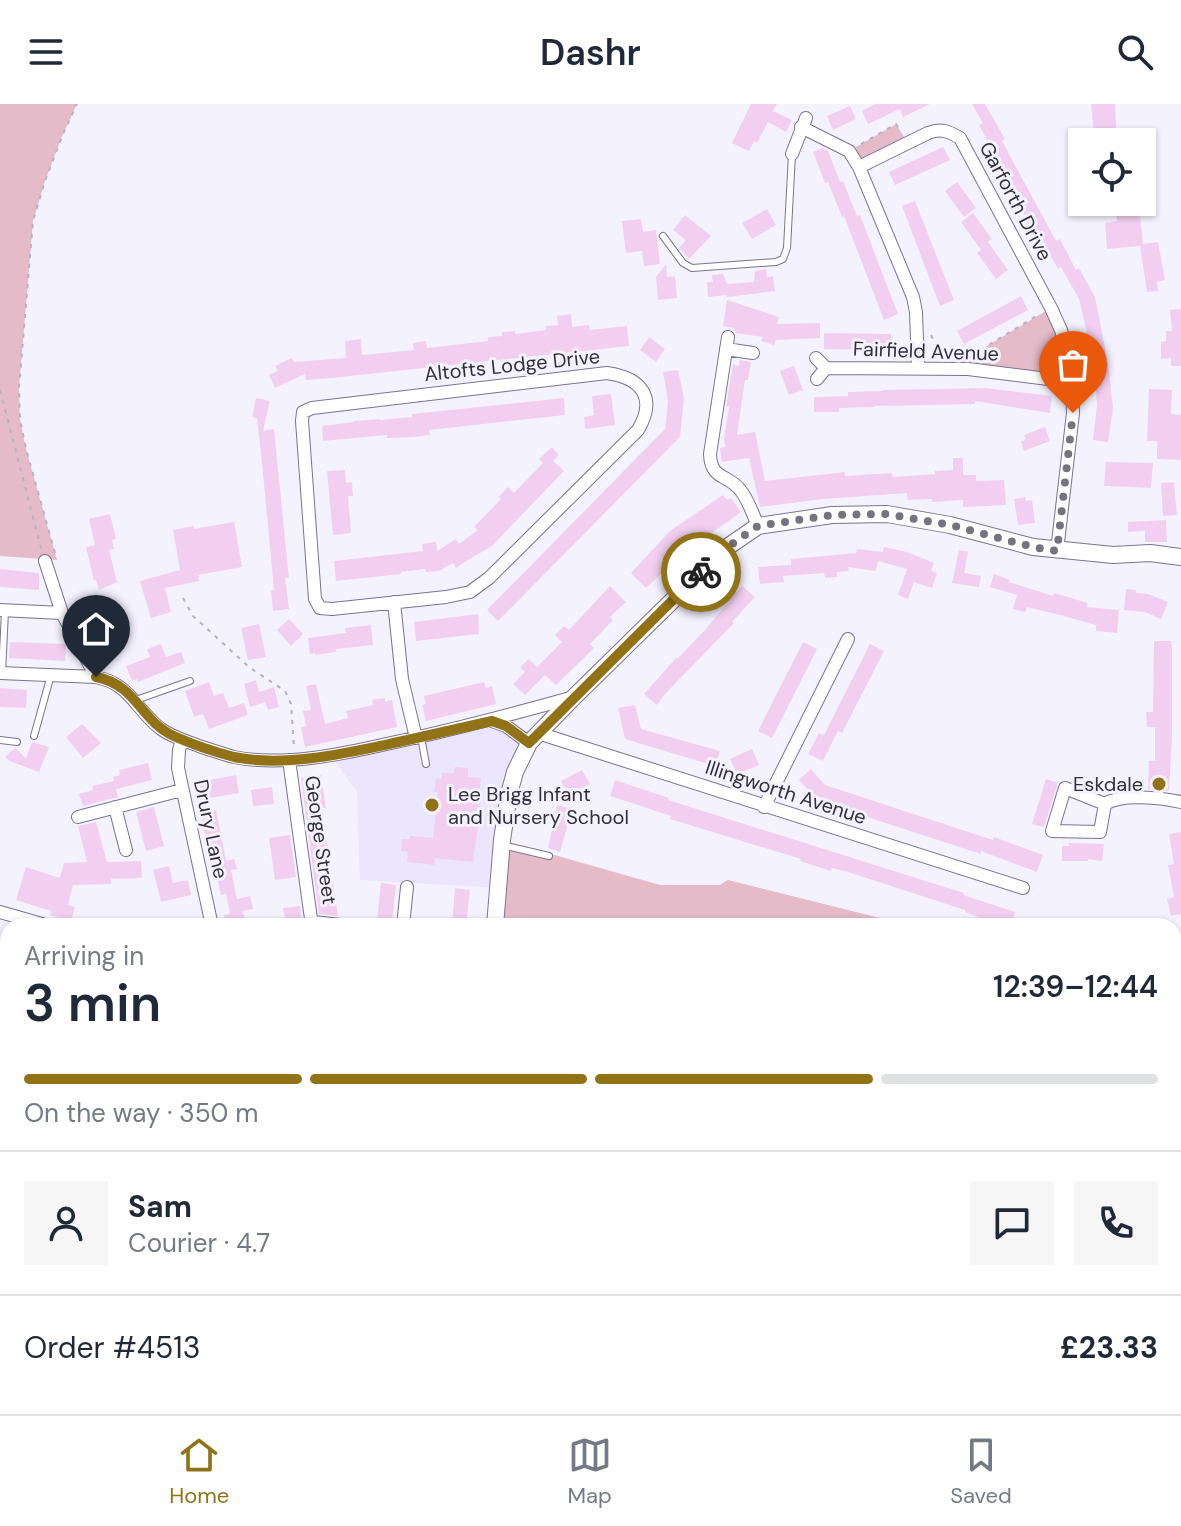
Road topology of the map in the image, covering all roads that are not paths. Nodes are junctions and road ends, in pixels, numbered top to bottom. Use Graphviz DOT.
graph roads {
  1 [pos="792,154"];
  2 [pos="859,167"];
  3 [pos="663,236"];
  4 [pos="753,353"];
  5 [pos="816,358"];
  6 [pos="918,368"];
  7 [pos="1072,382"];
  8 [pos="758,526"];
  9 [pos="1057,551"];
  10 [pos="1181,557"];
  11 [pos="46,564"];
  12 [pos="394,602"];
  13 [pos="3,611"];
  14 [pos="62,613"];
  15 [pos="841,645"];
  16 [pos="1,673"];
  17 [pos="51,675"];
  18 [pos="96,677"];
  19 [pos="190,681"];
  20 [pos="574,697"];
  21 [pos="136,700"];
  22 [pos="492,721"];
  23 [pos="34,736"];
  24 [pos="418,738"];
  25 [pos="534,738"];
  26 [pos="0,740"];
  27 [pos="182,740"];
  28 [pos="17,742"];
  29 [pos="292,759"];
  30 [pos="426,764"];
  31 [pos="182,790"];
  32 [pos="1181,802"];
  33 [pos="1105,804"];
  34 [pos="115,807"];
  35 [pos="764,807"];
  36 [pos="78,817"];
  37 [pos="502,845"];
  38 [pos="126,850"];
  39 [pos="549,856"];
  40 [pos="407,887"];
  41 [pos="1023,888"];
  42 [pos="210,918"];
  43 [pos="311,918"];
  44 [pos="404,918"];
  45 [pos="496,918"];
  1 -- 2 [label="street"];
  1 -- 3 [label="lane"];
  2 -- 6 [label="street"];
  2 -- 7 [label="street, Garforth Drive"];
  4 -- 8 [label="street"];
  5 -- 6 [label="street, Fairfield Avenue"];
  6 -- 7 [label="street, Fairfield Avenue"];
  7 -- 9 [label="street, Garforth Drive"];
  8 -- 9 [label="street"];
  8 -- 20 [label="street"];
  9 -- 10 [label="street"];
  11 -- 14 [label="street"];
  12 -- 12 [label="street, Altofts Lodge Drive"];
  12 -- 24 [label="street"];
  13 -- 14 [label="street"];
  13 -- 16 [label="lane"];
  14 -- 18 [label="street"];
  15 -- 35 [label="street"];
  16 -- 17 [label="street"];
  17 -- 18 [label="street"];
  17 -- 23 [label="lane"];
  18 -- 21 [label="street"];
  19 -- 21 [label="lane"];
  20 -- 22 [label="street"];
  20 -- 25 [label="street"];
  21 -- 27 [label="street"];
  22 -- 24 [label="street"];
  22 -- 25 [label="street, Illingworth Avenue"];
  24 -- 29 [label="street"];
  24 -- 30 [label="lane"];
  25 -- 35 [label="street, Illingworth Avenue"];
  25 -- 37 [label="street"];
  26 -- 28 [label="lane"];
  27 -- 29 [label="street"];
  27 -- 31 [label="street, Drury Lane"];
  29 -- 43 [label="street, George Street"];
  31 -- 34 [label="street"];
  31 -- 42 [label="street, Drury Lane"];
  32 -- 33 [label="street"];
  33 -- 33 [label="street"];
  34 -- 36 [label="street"];
  34 -- 38 [label="street"];
  35 -- 41 [label="street, Illingworth Avenue"];
  37 -- 39 [label="lane"];
  37 -- 45 [label="street"];
  40 -- 44 [label="street"];
}
